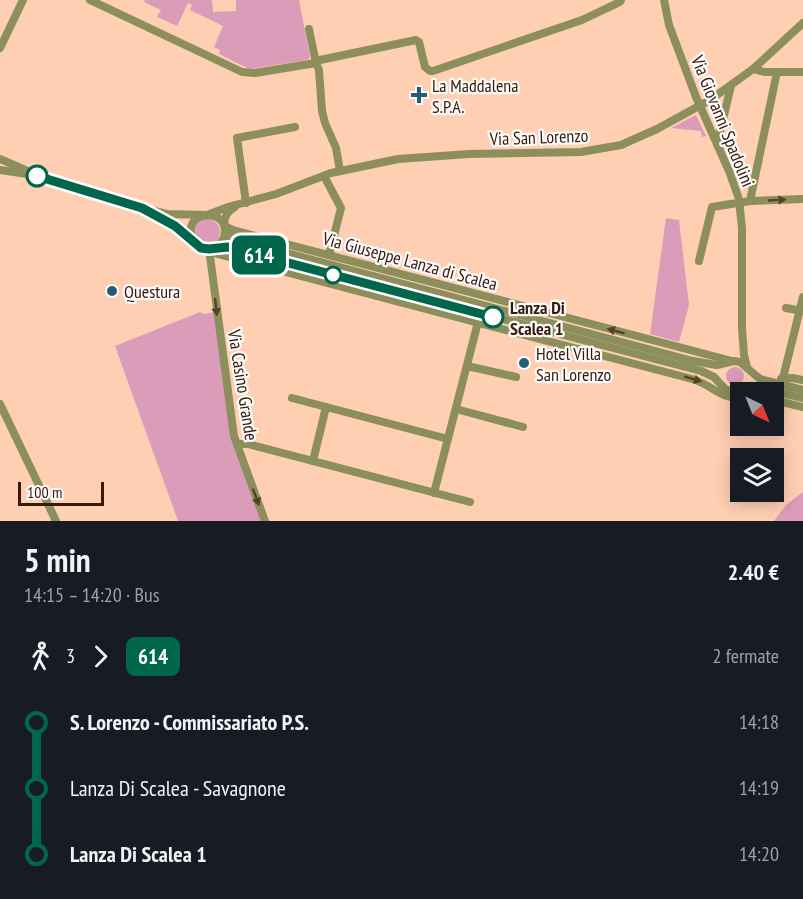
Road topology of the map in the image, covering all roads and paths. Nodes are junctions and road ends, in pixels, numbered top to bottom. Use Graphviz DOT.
graph roads {
  1 [pos="23,0"];
  2 [pos="90,0"];
  3 [pos="621,0"];
  4 [pos="664,0"];
  5 [pos="803,23"];
  6 [pos="309,29"];
  7 [pos="0,48"];
  8 [pos="316,62"];
  9 [pos="753,69"];
  10 [pos="777,72"];
  11 [pos="803,72"];
  12 [pos="731,86"];
  13 [pos="699,106"];
  14 [pos="294,127"];
  15 [pos="717,144"];
  16 [pos="0,159"];
  17 [pos="0,170"];
  18 [pos="340,171"];
  19 [pos="37,176"];
  20 [pos="324,176"];
  21 [pos="803,199"];
  22 [pos="750,201"];
  23 [pos="245,203"];
  24 [pos="739,203"];
  25 [pos="142,208"];
  26 [pos="207,215"];
  27 [pos="224,228"];
  28 [pos="193,242"];
  29 [pos="211,250"];
  30 [pos="329,255"];
  31 [pos="699,261"];
  32 [pos="803,297"];
  33 [pos="786,308"];
  34 [pos="802,311"];
  35 [pos="478,322"];
  36 [pos="742,328"];
  37 [pos="658,342"];
  38 [pos="628,343"];
  39 [pos="730,361"];
  40 [pos="467,366"];
  41 [pos="647,367"];
  42 [pos="683,367"];
  43 [pos="748,369"];
  44 [pos="516,377"];
  45 [pos="783,378"];
  46 [pos="803,380"];
  47 [pos="768,381"];
  48 [pos="720,382"];
  49 [pos="748,382"];
  50 [pos="803,390"];
  51 [pos="730,391"];
  52 [pos="784,393"];
  53 [pos="730,397"];
  54 [pos="292,398"];
  55 [pos="803,398"];
  56 [pos="784,402"];
  57 [pos="326,407"];
  58 [pos="803,407"];
  59 [pos="1,408"];
  60 [pos="456,409"];
  61 [pos="523,428"];
  62 [pos="448,439"];
  63 [pos="237,444"];
  64 [pos="313,461"];
  65 [pos="434,493"];
  66 [pos="470,502"];
  67 [pos="56,521"];
  68 [pos="265,521"];
  1 -- 7 [label="street"];
  2 -- 8 [label="street"];
  3 -- 8 [label="street"];
  4 -- 13 [label="street, Via Giovanni Spadolini"];
  5 -- 9 [label="street, Via San Lorenzo"];
  6 -- 8 [label="street"];
  8 -- 18 [label="street"];
  9 -- 10 [label="street"];
  9 -- 12 [label="street, Via San Lorenzo"];
  10 -- 11 [label="street"];
  10 -- 22 [label="street"];
  12 -- 13 [label="street, Via San Lorenzo"];
  12 -- 15 [label="street"];
  13 -- 15 [label="street, Via Giovanni Spadolini"];
  13 -- 18 [label="street, Via San Lorenzo"];
  14 -- 23 [label="street"];
  15 -- 24 [label="street, Via Giovanni Spadolini"];
  16 -- 19 [label="street"];
  17 -- 19 [label="street"];
  18 -- 20 [label="street, Via San Lorenzo"];
  19 -- 25 [label="street, Via San Lorenzo"];
  20 -- 23 [label="street, Via San Lorenzo"];
  20 -- 30 [label="street"];
  22 -- 21 [label="street, one-way"];
  22 -- 24 [label="street"];
  23 -- 26 [label="street, Via San Lorenzo"];
  23 -- 27 [label="street, Via San Lorenzo"];
  24 -- 31 [label="street"];
  24 -- 36 [label="street, Via Giovanni Spadolini"];
  25 -- 26 [label="street, Via San Lorenzo"];
  25 -- 28 [label="street, Via San Lorenzo"];
  26 -- 27 [label="street"];
  26 -- 28 [label="street"];
  27 -- 29 [label="street"];
  27 -- 30 [label="street, Via Giuseppe Lanza di Scalea"];
  27 -- 38 [label="street, Via Giuseppe Lanza di Scalea"];
  28 -- 29 [label="street"];
  29 -- 35 [label="street, Via Giuseppe Lanza di Scalea"];
  29 -- 42 [label="street, Via Giuseppe Lanza di Scalea"];
  29 -- 63 [label="street, Via Casino Grande, one-way"];
  37 -- 30 [label="street, Via Giuseppe Lanza di Scalea, one-way"];
  32 -- 34 [label="street"];
  33 -- 34 [label="street"];
  34 -- 45 [label="street"];
  35 -- 40 [label="street"];
  35 -- 41 [label="street, Via Giuseppe Lanza di Scalea"];
  36 -- 39 [label="street, Via Giovanni Spadolini"];
  36 -- 43 [label="street, Via Giovanni Spadolini"];
  37 -- 38 [label="street, Via Giuseppe Lanza di Scalea"];
  37 -- 39 [label="street, Via Giuseppe Lanza di Scalea"];
  38 -- 39 [label="street, Via Giuseppe Lanza di Scalea"];
  39 -- 43 [label="street"];
  39 -- 48 [label="street"];
  40 -- 44 [label="street"];
  40 -- 60 [label="street"];
  41 -- 42 [label="street, Via Giuseppe Lanza di Scalea"];
  41 -- 53 [label="street, Via Giuseppe Lanza di Scalea, one-way"];
  42 -- 48 [label="street, Via Giuseppe Lanza di Scalea"];
  43 -- 47 [label="street"];
  43 -- 49 [label="street"];
  45 -- 46 [label="street"];
  45 -- 47 [label="street"];
  47 -- 50 [label="street"];
  48 -- 51 [label="street"];
  52 -- 55 [label="street, Via Giuseppe Lanza di Scalea"];
  54 -- 57 [label="street"];
  56 -- 58 [label="street"];
  57 -- 62 [label="street"];
  57 -- 64 [label="street"];
  59 -- 67 [label="street"];
  60 -- 61 [label="street"];
  60 -- 62 [label="street"];
  62 -- 65 [label="street"];
  63 -- 64 [label="street"];
  63 -- 68 [label="street, Via Casino Grande, one-way"];
  64 -- 65 [label="street"];
  65 -- 66 [label="street"];
}
